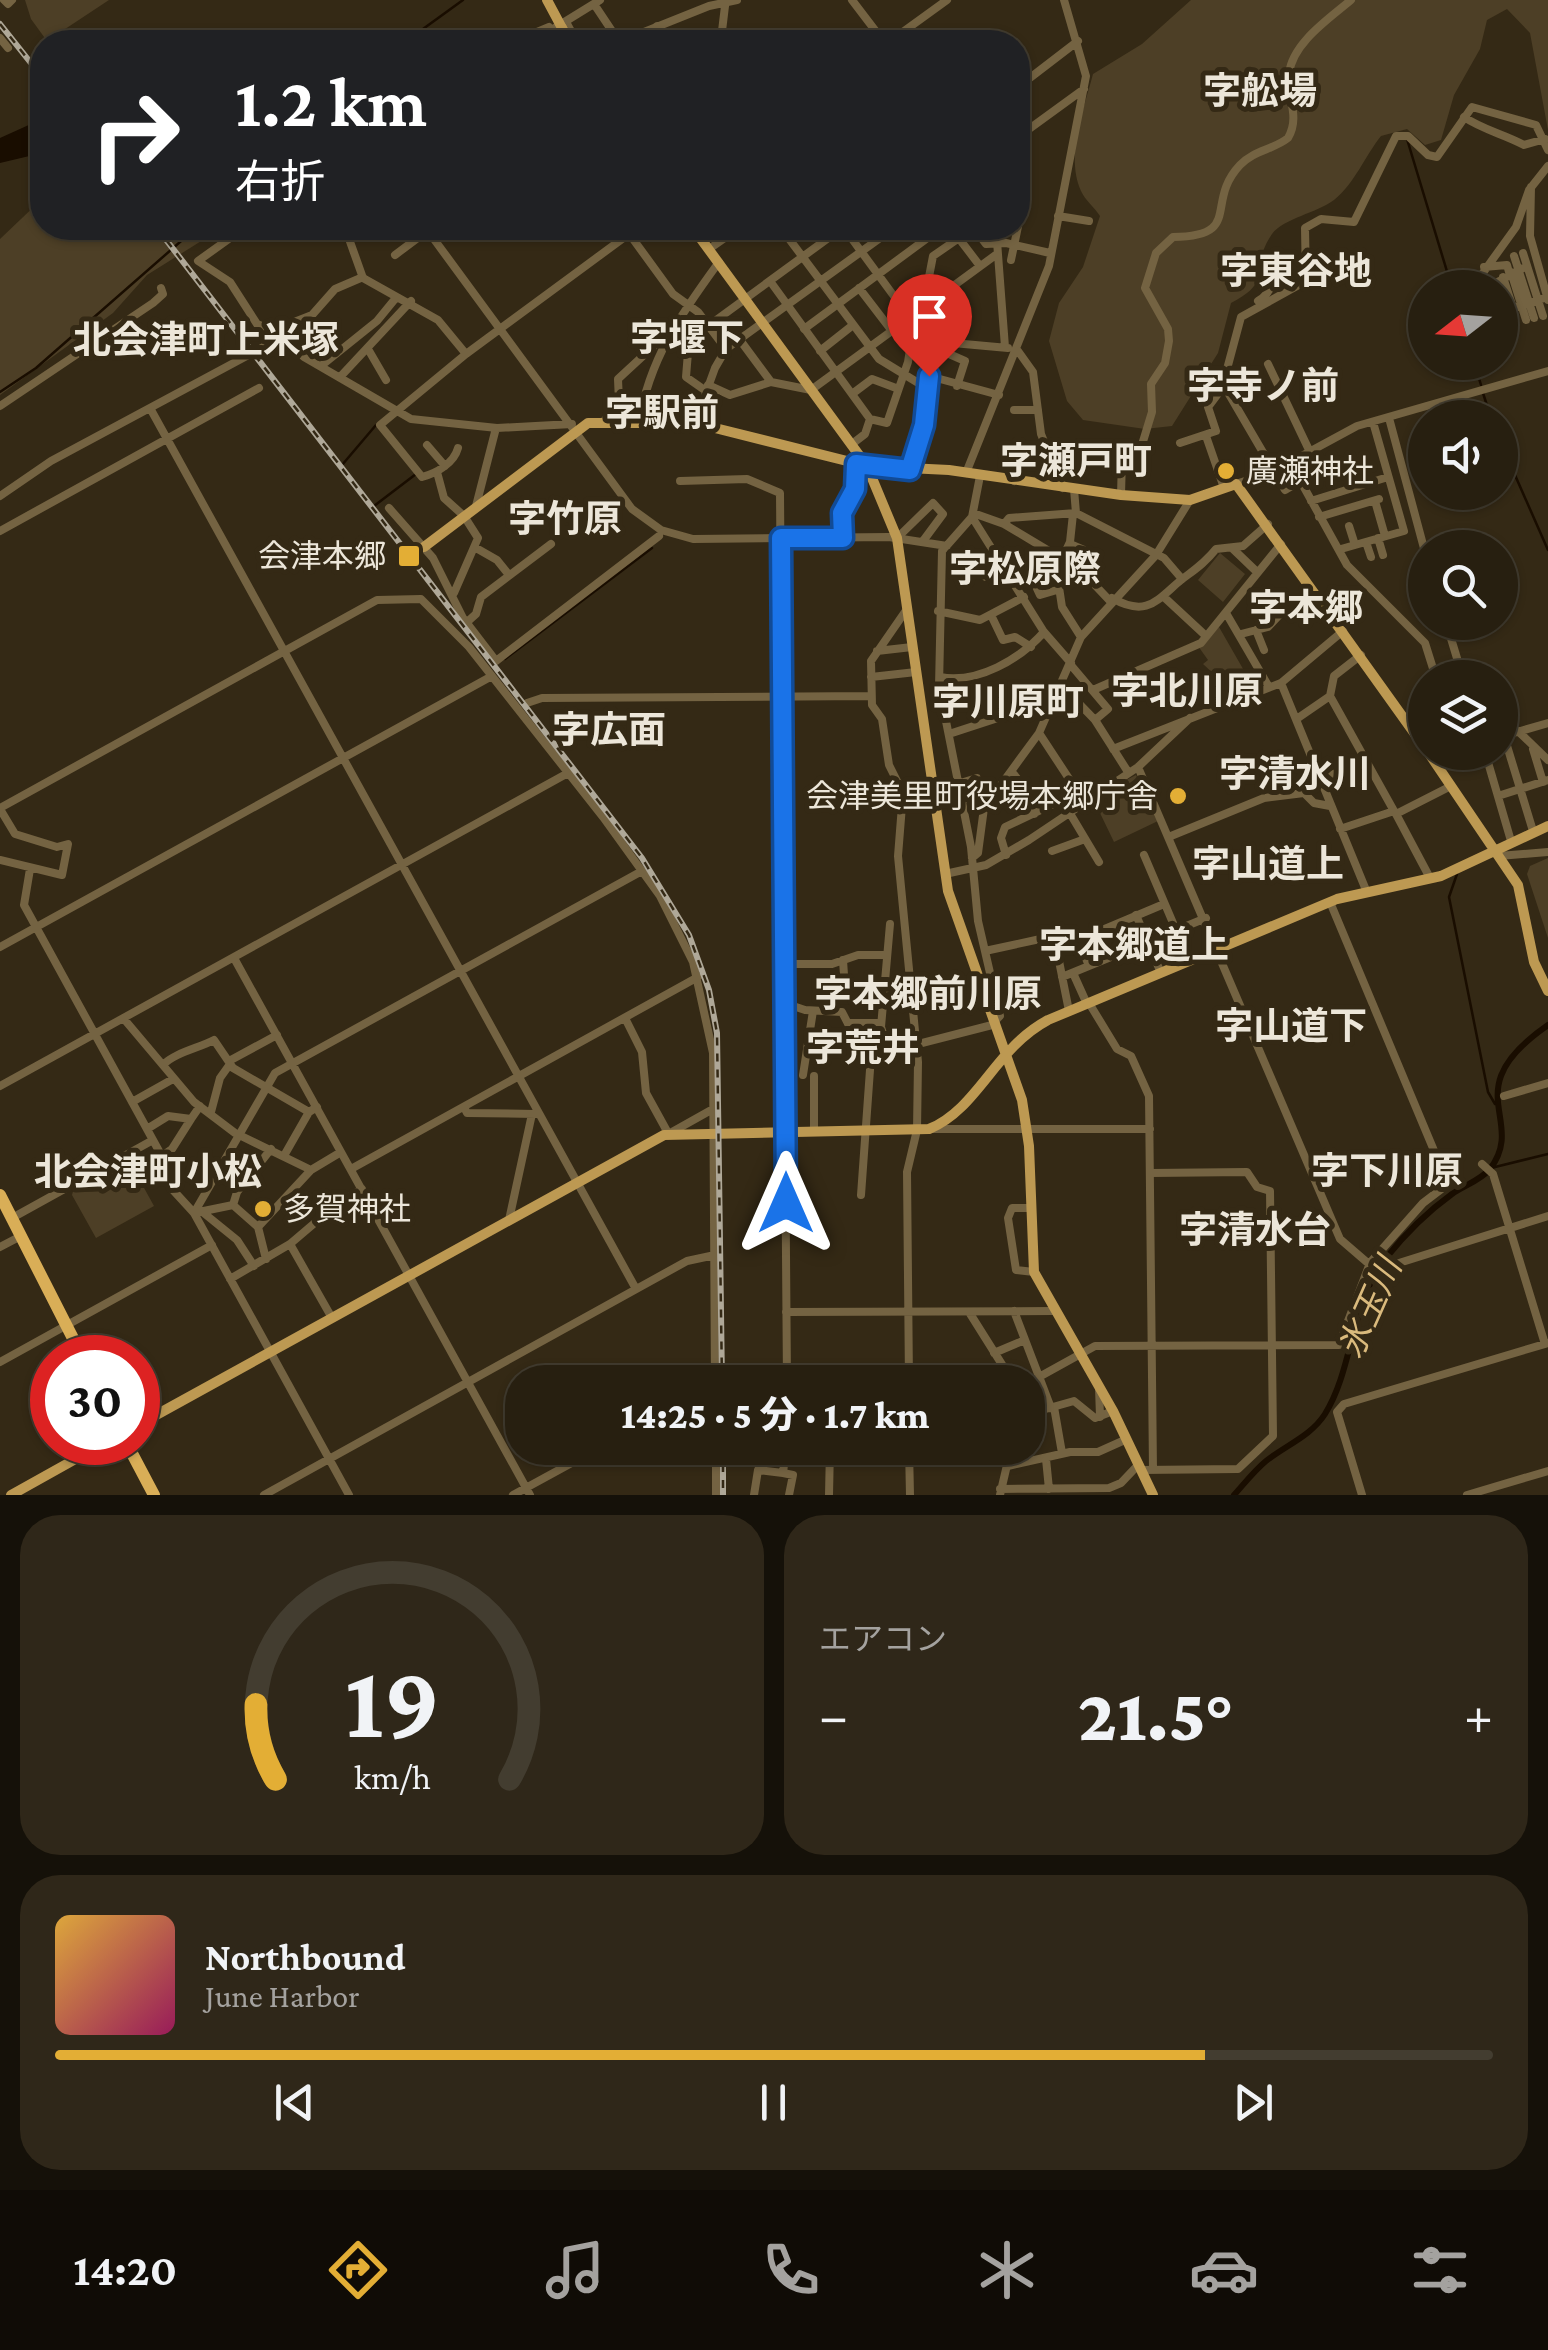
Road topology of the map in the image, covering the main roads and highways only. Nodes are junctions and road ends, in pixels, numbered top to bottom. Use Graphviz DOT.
graph roads {
  1 [pos="547,0"];
  2 [pos="563,30"];
  3 [pos="703,240"];
  4 [pos="862,465"];
  5 [pos="424,547"];
  6 [pos="1408,723"];
  7 [pos="1440,770"];
  8 [pos="1548,826"];
  9 [pos="1496,853"];
  10 [pos="1548,991"];
  11 [pos="1007,1048"];
  12 [pos="1,1198"];
  13 [pos="72,1335"];
  14 [pos="160,1413"];
  15 [pos="65,1465"];
  16 [pos="138,1465"];
  17 [pos="12,1495"];
  18 [pos="154,1495"];
  19 [pos="1153,1495"];
  1 -- 2 [label="main road, bridge"];
  3 -- 4 [label="main road"];
  4 -- 5 [label="main road"];
  4 -- 6 [label="main road"];
  4 -- 11 [label="main road"];
  7 -- 9 [label="main road"];
  8 -- 9 [label="main road"];
  9 -- 10 [label="main road"];
  9 -- 11 [label="main road"];
  11 -- 14 [label="main road"];
  11 -- 19 [label="main road"];
  12 -- 13 [label="highway"];
  15 -- 17 [label="main road"];
  16 -- 18 [label="highway"];
}
